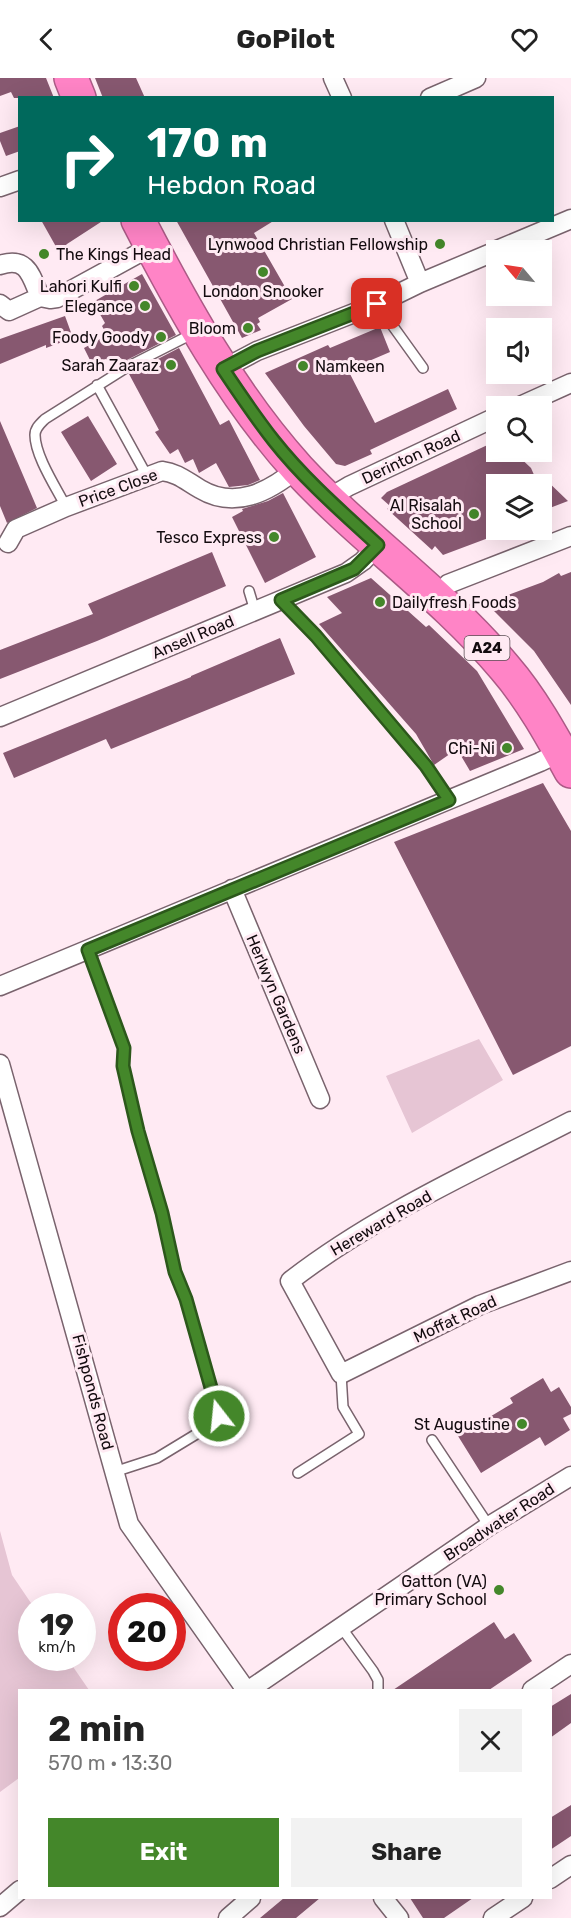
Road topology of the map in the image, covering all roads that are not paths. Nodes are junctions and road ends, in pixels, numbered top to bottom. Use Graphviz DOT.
graph roads {
  1 [pos="71,78"];
  2 [pos="333,78"];
  3 [pos="476,78"];
  4 [pos="78,96"];
  5 [pos="341,96"];
  6 [pos="435,96"];
  7 [pos="18,181"];
  8 [pos="0,187"];
  9 [pos="571,219"];
  10 [pos="394,222"];
  11 [pos="145,233"];
  12 [pos="522,240"];
  13 [pos="486,256"];
  14 [pos="0,265"];
  15 [pos="420,283"];
  16 [pos="40,297"];
  17 [pos="0,304"];
  18 [pos="377,304"];
  19 [pos="199,331"];
  20 [pos="423,368"];
  21 [pos="223,369"];
  22 [pos="571,383"];
  23 [pos="97,385"];
  24 [pos="542,396"];
  25 [pos="486,422"];
  26 [pos="298,468"];
  27 [pos="147,476"];
  28 [pos="327,499"];
  29 [pos="66,507"];
  30 [pos="571,536"];
  31 [pos="8,543"];
  32 [pos="378,545"];
  33 [pos="249,591"];
  34 [pos="436,597"];
  35 [pos="281,600"];
  36 [pos="255,611"];
  37 [pos="0,717"];
  38 [pos="566,762"];
  39 [pos="449,800"];
  40 [pos="232,889"];
  41 [pos="88,950"];
  42 [pos="0,986"];
  43 [pos="0,1064"];
  44 [pos="320,1099"];
  45 [pos="571,1121"];
  46 [pos="571,1271"];
  47 [pos="341,1374"];
  48 [pos="432,1440"];
  49 [pos="114,1472"];
  50 [pos="298,1473"];
  51 [pos="571,1476"];
  52 [pos="489,1526"];
  53 [pos="341,1627"];
  54 [pos="571,1664"];
  55 [pos="247,1689"];
  56 [pos="249,1689"];
  57 [pos="378,1689"];
  58 [pos="534,1689"];
  59 [pos="571,1865"];
  60 [pos="552,1878"];
  61 [pos="18,1892"];
  62 [pos="250,1899"];
  63 [pos="384,1899"];
  64 [pos="522,1899"];
  65 [pos="0,1907"];
  66 [pos="228,1918"];
  67 [pos="399,1918"];
  68 [pos="493,1918"];
  1 -- 4 [label="highway"];
  2 -- 5 [label="street"];
  3 -- 6 [label="street"];
  7 -- 8 [label="street"];
  9 -- 12 [label="street"];
  10 -- 15 [label="street"];
  11 -- 16 [label="street"];
  11 -- 19 [label="highway, A24"];
  13 -- 15 [label="street"];
  14 -- 16 [label="street"];
  15 -- 18 [label="street"];
  16 -- 17 [label="street"];
  18 -- 20 [label="lane"];
  18 -- 21 [label="street"];
  19 -- 21 [label="highway, A24"];
  19 -- 23 [label="lane"];
  21 -- 26 [label="highway, A24"];
  22 -- 24 [label="street"];
  23 -- 27 [label="lane"];
  23 -- 29 [label="lane"];
  25 -- 28 [label="street, Derinton Road"];
  26 -- 27 [label="street, Price Close"];
  26 -- 28 [label="highway, A24"];
  27 -- 29 [label="street, Price Close"];
  28 -- 32 [label="highway, A24"];
  29 -- 31 [label="street, Price Close"];
  30 -- 34 [label="street"];
  32 -- 34 [label="highway, A24"];
  32 -- 35 [label="street, Ansell Road"];
  33 -- 36 [label="lane"];
  34 -- 38 [label="highway, A24"];
  35 -- 36 [label="street, Ansell Road"];
  35 -- 39 [label="lane"];
  36 -- 37 [label="street, Ansell Road"];
  38 -- 39 [label="street"];
  39 -- 40 [label="street"];
  40 -- 41 [label="street"];
  40 -- 44 [label="street, Herlwyn Gardens"];
  41 -- 42 [label="street"];
  41 -- 49 [label="lane"];
  43 -- 49 [label="street, Fishponds Road"];
  45 -- 47 [label="street, Hereward Road"];
  46 -- 47 [label="street, Moffat Road"];
  47 -- 50 [label="lane"];
  48 -- 52 [label="lane"];
  49 -- 55 [label="street, Fishponds Road"];
  51 -- 52 [label="street, Broadwater Road"];
  52 -- 53 [label="street, Broadwater Road"];
  53 -- 56 [label="street, Broadwater Road"];
  53 -- 57 [label="lane"];
  54 -- 58 [label="street"];
  59 -- 60 [label="street"];
  61 -- 65 [label="street"];
  62 -- 66 [label="street"];
  63 -- 67 [label="street"];
  64 -- 68 [label="street"];
}
